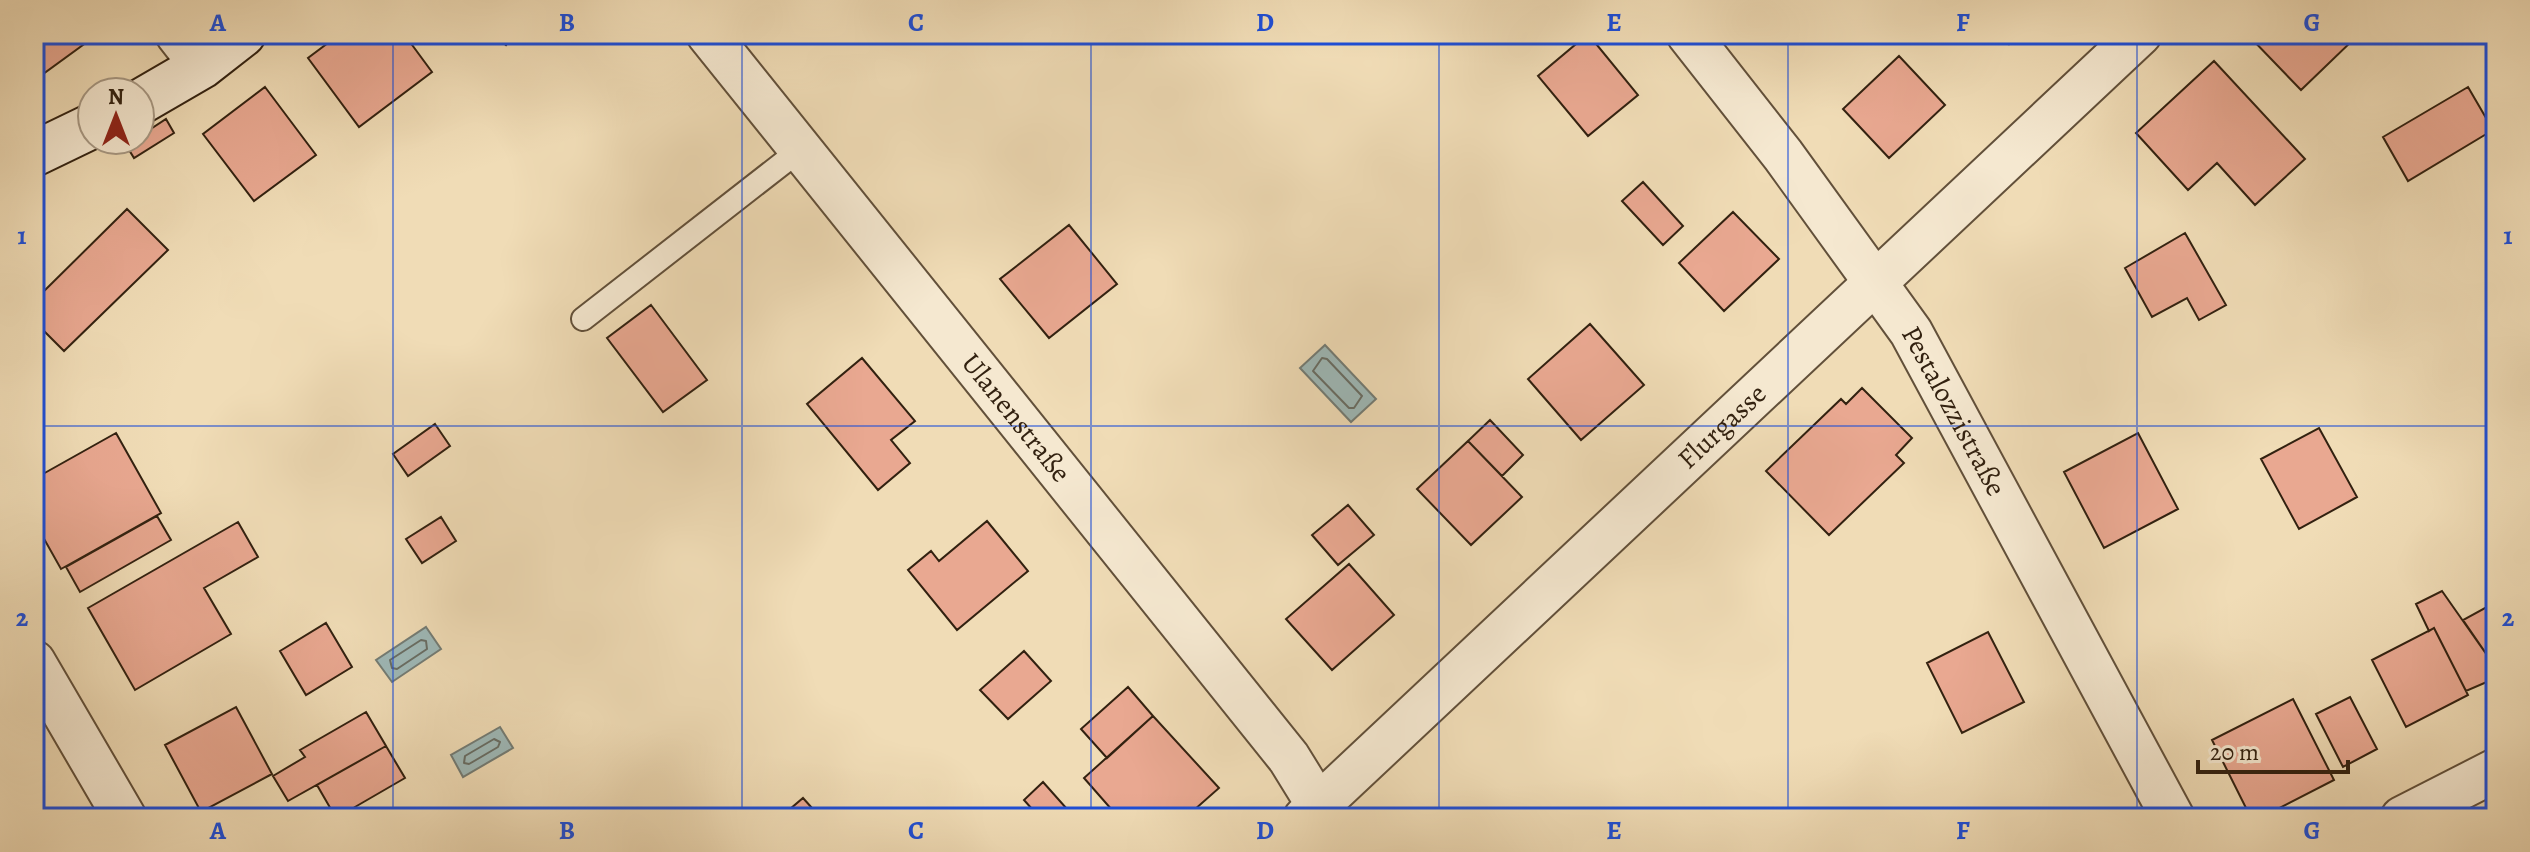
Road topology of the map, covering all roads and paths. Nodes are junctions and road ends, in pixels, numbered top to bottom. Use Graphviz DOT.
graph roads {
  1 [pos="243,34"];
  2 [pos="708,34"];
  3 [pos="1688,34"];
  4 [pos="2140,34"];
  5 [pos="190,50"];
  6 [pos="156,85"];
  7 [pos="76,134"];
  8 [pos="801,149"];
  9 [pos="34,154"];
  10 [pos="1877,283"];
  11 [pos="583,319"];
  12 [pos="34,662"];
  13 [pos="2496,770"];
  14 [pos="1316,814"];
  15 [pos="125,818"];
  16 [pos="2173,818"];
  17 [pos="2402,818"];
  1 -- 5 [label="main road"];
  2 -- 8 [label="street, Ulanenstraße"];
  3 -- 10 [label="street, Pestalozzistraße"];
  4 -- 10 [label="street, Flurgasse"];
  5 -- 6 [label="main road"];
  7 -- 9 [label="main road"];
  8 -- 11 [label="lane"];
  8 -- 14 [label="street, Ulanenstraße"];
  10 -- 14 [label="street, Flurgasse"];
  10 -- 16 [label="street, Pestalozzistraße"];
  12 -- 15 [label="street"];
  13 -- 17 [label="street"];
}
